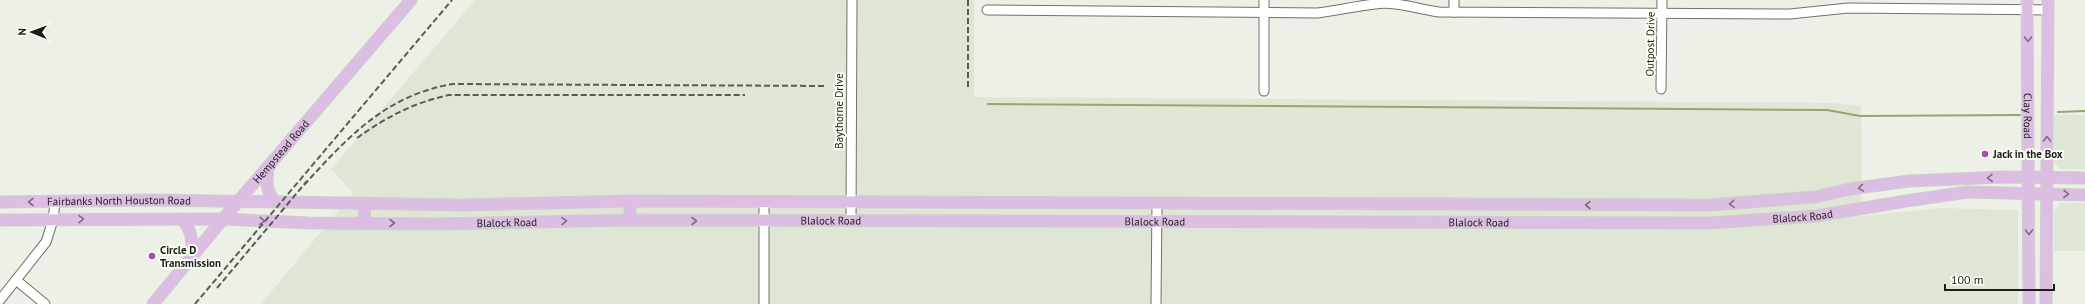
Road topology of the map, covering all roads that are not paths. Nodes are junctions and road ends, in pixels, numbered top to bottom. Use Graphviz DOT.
graph roads {
  1 [pos="411,0"];
  2 [pos="852,0"];
  3 [pos="1078,0"];
  4 [pos="1264,0"];
  5 [pos="1454,0"];
  6 [pos="1662,0"];
  7 [pos="1848,4"];
  8 [pos="2027,5"];
  9 [pos="2048,5"];
  10 [pos="987,10"];
  11 [pos="1078,10"];
  12 [pos="1264,12"];
  13 [pos="1454,12"];
  14 [pos="1662,12"];
  15 [pos="2028,84"];
  16 [pos="2047,84"];
  17 [pos="1661,89"];
  18 [pos="1264,91"];
  19 [pos="268,167"];
  20 [pos="2029,177"];
  21 [pos="2047,178"];
  22 [pos="2085,178"];
  23 [pos="1952,179"];
  24 [pos="1909,181"];
  25 [pos="2029,193"];
  26 [pos="2047,194"];
  27 [pos="2085,194"];
  28 [pos="1815,197"];
  29 [pos="1927,198"];
  30 [pos="630,201"];
  31 [pos="0,202"];
  32 [pos="55,202"];
  33 [pos="238,202"];
  34 [pos="275,202"];
  35 [pos="764,202"];
  36 [pos="851,202"];
  37 [pos="365,203"];
  38 [pos="997,203"];
  39 [pos="1157,203"];
  40 [pos="1264,203"];
  41 [pos="1377,203"];
  42 [pos="496,204"];
  43 [pos="1489,205"];
  44 [pos="1604,205"];
  45 [pos="1709,205"];
  46 [pos="1873,206"];
  47 [pos="1816,216"];
  48 [pos="182,219"];
  49 [pos="223,219"];
  50 [pos="0,220"];
  51 [pos="54,220"];
  52 [pos="630,220"];
  53 [pos="764,221"];
  54 [pos="851,221"];
  55 [pos="1157,221"];
  56 [pos="496,222"];
  57 [pos="997,222"];
  58 [pos="1264,222"];
  59 [pos="1377,222"];
  60 [pos="364,223"];
  61 [pos="1489,223"];
  62 [pos="1604,223"];
  63 [pos="1708,224"];
  64 [pos="193,255"];
  65 [pos="16,280"];
  66 [pos="2029,282"];
  67 [pos="2046,282"];
  68 [pos="0,300"];
  69 [pos="45,304"];
  70 [pos="153,304"];
  71 [pos="764,304"];
  72 [pos="1156,304"];
  73 [pos="2029,304"];
  74 [pos="2046,304"];
  1 -- 19 [label="main road, Hempstead Road"];
  2 -- 36 [label="street, Baythorne Drive"];
  3 -- 11 [label="street"];
  4 -- 12 [label="street"];
  5 -- 13 [label="street"];
  6 -- 14 [label="street, Outpost Drive"];
  7 -- 8 [label="street"];
  7 -- 14 [label="street"];
  8 -- 9 [label="street"];
  8 -- 15 [label="main road, Clay Road, one-way"];
  9 -- 16 [label="main road, Clay Road"];
  10 -- 11 [label="street"];
  11 -- 12 [label="street"];
  12 -- 13 [label="street"];
  12 -- 18 [label="street"];
  13 -- 14 [label="street"];
  14 -- 17 [label="street, Outpost Drive"];
  15 -- 16 [label="main road"];
  15 -- 20 [label="main road, Clay Road"];
  21 -- 16 [label="main road, Clay Road, one-way"];
  19 -- 33 [label="main road, Hempstead Road"];
  19 -- 34 [label="main road"];
  20 -- 21 [label="main road, Blalock Road"];
  20 -- 23 [label="main road, Blalock Road, one-way"];
  20 -- 25 [label="main road, Clay Road"];
  21 -- 22 [label="main road, Blalock Road"];
  21 -- 26 [label="main road, Clay Road"];
  23 -- 24 [label="main road, Blalock Road"];
  23 -- 29 [label="main road"];
  24 -- 28 [label="main road, Blalock Road, one-way"];
  24 -- 46 [label="main road"];
  25 -- 26 [label="main road, Blalock Road"];
  25 -- 29 [label="main road, Blalock Road"];
  25 -- 66 [label="main road, Clay Road, one-way"];
  26 -- 27 [label="main road, Blalock Road, one-way"];
  26 -- 67 [label="main road, Clay Road"];
  28 -- 45 [label="main road, Blalock Road, one-way"];
  28 -- 47 [label="main road"];
  29 -- 46 [label="main road, Blalock Road"];
  30 -- 35 [label="main road, Blalock Road"];
  30 -- 42 [label="main road, Blalock Road"];
  30 -- 52 [label="main road"];
  32 -- 31 [label="main road, Fairbanks North Houston Road, one-way"];
  32 -- 33 [label="main road, Fairbanks North Houston Road"];
  32 -- 51 [label="street"];
  33 -- 34 [label="main road, Blalock Road"];
  33 -- 49 [label="main road, Hempstead Road"];
  34 -- 37 [label="main road, Blalock Road"];
  35 -- 36 [label="main road, Blalock Road"];
  35 -- 53 [label="street"];
  36 -- 38 [label="main road, Blalock Road"];
  36 -- 54 [label="street, Baythorne Drive"];
  37 -- 42 [label="main road, Blalock Road"];
  37 -- 60 [label="main road"];
  38 -- 39 [label="main road, Blalock Road"];
  38 -- 57 [label="main road"];
  39 -- 40 [label="main road, Blalock Road"];
  39 -- 55 [label="street"];
  40 -- 41 [label="main road, Blalock Road"];
  40 -- 58 [label="main road"];
  41 -- 43 [label="main road, Blalock Road"];
  41 -- 59 [label="main road"];
  42 -- 56 [label="main road"];
  44 -- 43 [label="main road, Blalock Road, one-way"];
  43 -- 61 [label="main road"];
  44 -- 45 [label="main road, Blalock Road"];
  44 -- 62 [label="main road"];
  45 -- 63 [label="main road"];
  46 -- 47 [label="main road, Blalock Road"];
  47 -- 63 [label="main road, Blalock Road"];
  48 -- 49 [label="main road, Fairbanks North Houston Road"];
  51 -- 48 [label="main road, Fairbanks North Houston Road, one-way"];
  48 -- 64 [label="main road"];
  49 -- 60 [label="main road, Blalock Road, one-way"];
  49 -- 64 [label="main road, Hempstead Road"];
  50 -- 51 [label="main road, Fairbanks North Houston Road"];
  51 -- 65 [label="street"];
  52 -- 53 [label="main road, Blalock Road, one-way"];
  56 -- 52 [label="main road, Blalock Road, one-way"];
  53 -- 54 [label="main road, Blalock Road"];
  53 -- 71 [label="street"];
  54 -- 57 [label="main road, Blalock Road"];
  55 -- 57 [label="main road, Blalock Road"];
  55 -- 58 [label="main road, Blalock Road"];
  55 -- 72 [label="street"];
  60 -- 56 [label="main road, Blalock Road, one-way"];
  58 -- 59 [label="main road, Blalock Road"];
  59 -- 61 [label="main road, Blalock Road"];
  61 -- 62 [label="main road, Blalock Road"];
  62 -- 63 [label="main road, Blalock Road"];
  64 -- 70 [label="main road, Hempstead Road"];
  65 -- 68 [label="street"];
  65 -- 69 [label="street"];
  66 -- 67 [label="main road"];
  66 -- 73 [label="main road, Clay Road"];
  67 -- 74 [label="main road, Clay Road"];
}
